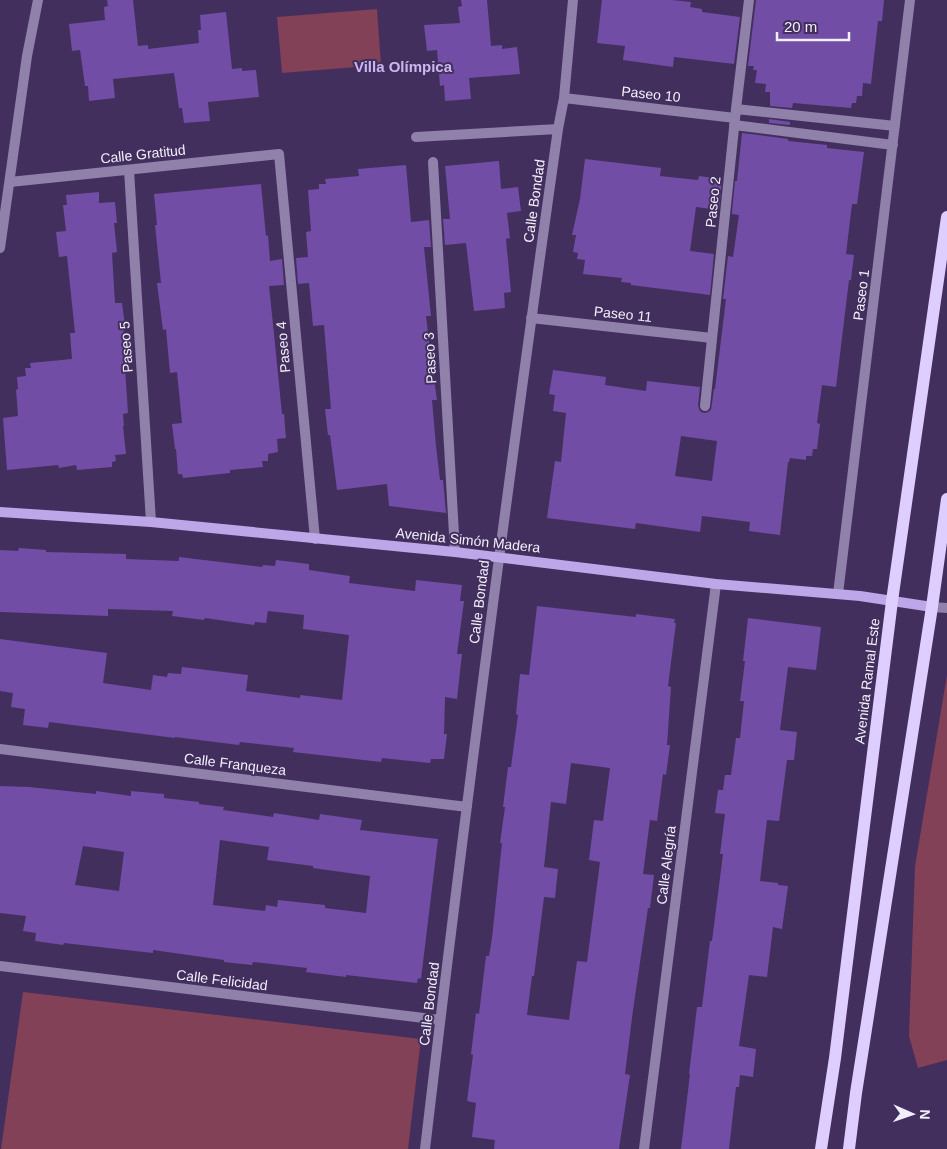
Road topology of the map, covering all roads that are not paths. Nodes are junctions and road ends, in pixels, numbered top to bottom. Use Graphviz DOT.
graph roads {
  1 [pos="38,0"];
  2 [pos="573,0"];
  3 [pos="749,0"];
  4 [pos="910,0"];
  5 [pos="564,98"];
  6 [pos="735,117"];
  7 [pos="895,126"];
  8 [pos="558,129"];
  9 [pos="416,137"];
  10 [pos="893,145"];
  11 [pos="279,154"];
  12 [pos="433,162"];
  13 [pos="129,170"];
  14 [pos="10,182"];
  15 [pos="947,217"];
  16 [pos="0,248"];
  17 [pos="531,318"];
  18 [pos="712,338"];
  19 [pos="705,406"];
  20 [pos="947,500"];
  21 [pos="0,512"];
  22 [pos="151,522"];
  23 [pos="315,539"];
  24 [pos="455,552"];
  25 [pos="499,557"];
  26 [pos="716,584"];
  27 [pos="838,594"];
  28 [pos="892,601"];
  29 [pos="932,606"];
  30 [pos="947,608"];
  31 [pos="0,748"];
  32 [pos="467,807"];
  33 [pos="0,966"];
  34 [pos="440,1020"];
  35 [pos="425,1149"];
  36 [pos="644,1149"];
  37 [pos="821,1149"];
  38 [pos="849,1149"];
  1 -- 14 [label="street"];
  2 -- 5 [label="street, Calle Bondad"];
  3 -- 6 [label="street, Paseo 2"];
  4 -- 7 [label="street, Paseo 1"];
  5 -- 6 [label="street, Paseo 10"];
  5 -- 8 [label="street, Calle Bondad"];
  6 -- 7 [label="street"];
  6 -- 10 [label="street"];
  6 -- 18 [label="street, Paseo 2"];
  7 -- 10 [label="street, Paseo 1"];
  8 -- 9 [label="street"];
  8 -- 17 [label="street, Calle Bondad"];
  10 -- 27 [label="street, Paseo 1"];
  11 -- 13 [label="street, Calle Gratitud"];
  11 -- 23 [label="street, Paseo 4"];
  12 -- 24 [label="street, Paseo 3"];
  13 -- 14 [label="street, Calle Gratitud"];
  13 -- 22 [label="street, Paseo 5"];
  14 -- 16 [label="street"];
  15 -- 28 [label="main road, Avenida Ramal Este"];
  17 -- 18 [label="street, Paseo 11"];
  17 -- 25 [label="street, Calle Bondad"];
  18 -- 19 [label="street, Paseo 2"];
  20 -- 29 [label="main road"];
  21 -- 22 [label="street, Avenida Simón Madera"];
  22 -- 23 [label="street, Avenida Simón Madera"];
  23 -- 24 [label="street, Avenida Simón Madera"];
  24 -- 25 [label="street, Avenida Simón Madera"];
  25 -- 26 [label="street, Avenida Simón Madera"];
  25 -- 32 [label="street, Calle Bondad"];
  26 -- 27 [label="street, Avenida Simón Madera"];
  26 -- 36 [label="street, Calle Alegría"];
  27 -- 28 [label="street, Avenida Simón Madera"];
  28 -- 29 [label="street, Avenida Simón Madera"];
  28 -- 37 [label="main road, Avenida Ramal Este"];
  29 -- 30 [label="street"];
  29 -- 38 [label="main road"];
  31 -- 32 [label="street, Calle Franqueza"];
  32 -- 34 [label="street, Calle Bondad"];
  33 -- 34 [label="street, Calle Felicidad"];
  34 -- 35 [label="street, Calle Bondad"];
}
